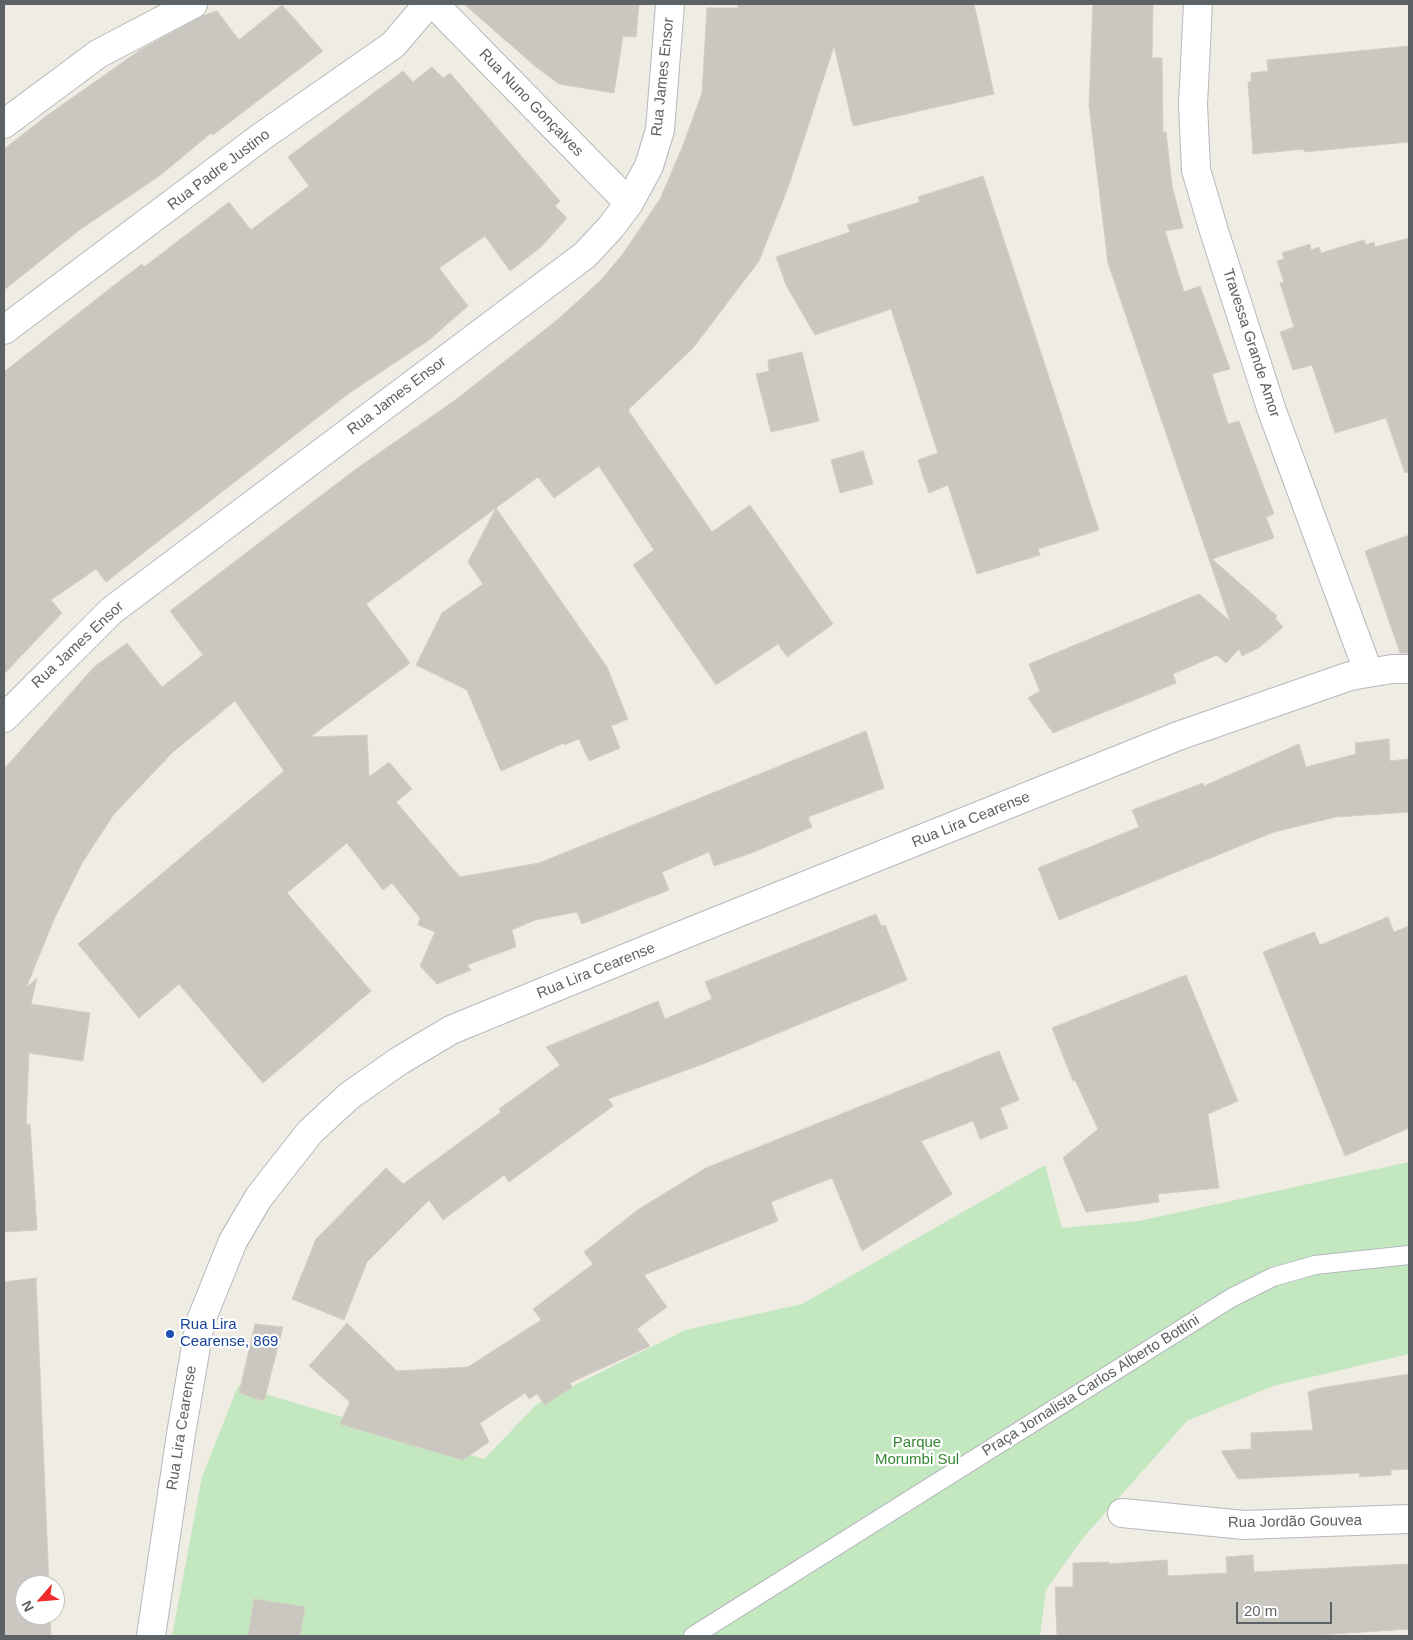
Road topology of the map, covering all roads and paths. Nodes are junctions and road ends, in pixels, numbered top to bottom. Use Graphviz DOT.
graph roads {
  1 [pos="193,4"];
  2 [pos="428,4"];
  3 [pos="434,4"];
  4 [pos="670,4"];
  5 [pos="1198,4"];
  6 [pos="4,124"];
  7 [pos="629,203"];
  8 [pos="4,330"];
  9 [pos="1409,669"];
  10 [pos="1368,671"];
  11 [pos="4,718"];
  12 [pos="1409,1255"];
  13 [pos="1122,1512"];
  14 [pos="1409,1519"];
  15 [pos="152,1636"];
  16 [pos="693,1636"];
  1 -- 6 [label="street"];
  2 -- 8 [label="street, Rua Padre Justino"];
  3 -- 7 [label="street, Rua Nuno Gonçalves"];
  4 -- 7 [label="street, Rua James Ensor"];
  5 -- 10 [label="street, Travessa Grande Amor"];
  7 -- 11 [label="street, Rua James Ensor"];
  9 -- 10 [label="street, Rua Lira Cearense"];
  10 -- 15 [label="street, Rua Lira Cearense"];
  12 -- 16 [label="lane, Praça Jornalista Carlos Alberto Bottini"];
  13 -- 14 [label="street, Rua Jordão Gouvea"];
}
